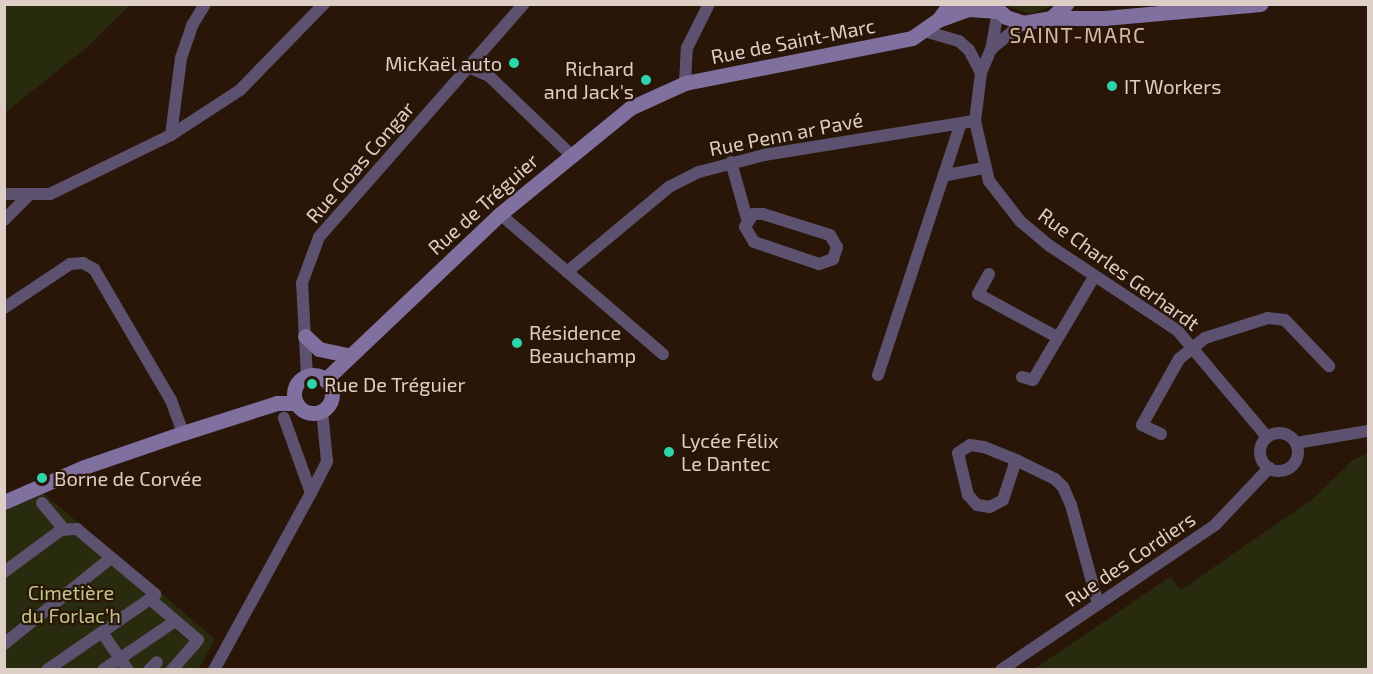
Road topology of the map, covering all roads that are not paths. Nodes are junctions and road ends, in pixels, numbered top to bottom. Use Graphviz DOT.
graph roads {
  1 [pos="205,4"];
  2 [pos="324,4"];
  3 [pos="709,4"];
  4 [pos="950,4"];
  5 [pos="1066,4"];
  6 [pos="1105,4"];
  7 [pos="1260,4"];
  8 [pos="521,5"];
  9 [pos="995,8"];
  10 [pos="1122,15"];
  11 [pos="1051,18"];
  12 [pos="938,20"];
  13 [pos="1023,22"];
  14 [pos="924,31"];
  15 [pos="991,49"];
  16 [pos="468,67"];
  17 [pos="981,73"];
  18 [pos="685,83"];
  19 [pos="975,121"];
  20 [pos="961,123"];
  21 [pos="171,135"];
  22 [pos="570,154"];
  23 [pos="731,162"];
  24 [pos="984,168"];
  25 [pos="946,175"];
  26 [pos="4,194"];
  27 [pos="28,196"];
  28 [pos="500,214"];
  29 [pos="747,219"];
  30 [pos="4,220"];
  31 [pos="567,272"];
  32 [pos="989,274"];
  33 [pos="1094,277"];
  34 [pos="4,308"];
  35 [pos="305,336"];
  36 [pos="1057,337"];
  37 [pos="1192,345"];
  38 [pos="663,354"];
  39 [pos="347,355"];
  40 [pos="1329,366"];
  41 [pos="878,375"];
  42 [pos="307,376"];
  43 [pos="1022,376"];
  44 [pos="326,380"];
  45 [pos="296,403"];
  46 [pos="322,411"];
  47 [pos="284,418"];
  48 [pos="1368,430"];
  49 [pos="183,433"];
  50 [pos="1161,434"];
  51 [pos="1268,437"];
  52 [pos="1296,443"];
  53 [pos="1016,460"];
  54 [pos="1269,468"];
  55 [pos="311,493"];
  56 [pos="7,496"];
  57 [pos="42,503"];
  58 [pos="65,530"];
  59 [pos="111,558"];
  60 [pos="4,572"];
  61 [pos="150,600"];
  62 [pos="1098,604"];
  63 [pos="175,621"];
  64 [pos="102,634"];
  65 [pos="4,644"];
  66 [pos="120,658"];
  67 [pos="49,669"];
  68 [pos="103,669"];
  69 [pos="128,669"];
  70 [pos="172,669"];
  71 [pos="213,669"];
  72 [pos="1001,669"];
  1 -- 21 [label="street"];
  2 -- 21 [label="street"];
  3 -- 18 [label="street"];
  4 -- 12 [label="main road, Rue de Saint-Marc"];
  5 -- 11 [label="main road"];
  6 -- 10 [label="main road"];
  7 -- 10 [label="main road"];
  8 -- 16 [label="street, Rue Goas Congar"];
  9 -- 12 [label="main road, Rue de Saint-Marc"];
  9 -- 13 [label="main road"];
  9 -- 15 [label="street, Rue Charles Gerhardt"];
  10 -- 11 [label="main road"];
  11 -- 13 [label="main road"];
  12 -- 14 [label="main road, Rue de Saint-Marc"];
  13 -- 15 [label="street, Rue Charles Gerhardt"];
  14 -- 17 [label="street"];
  14 -- 18 [label="main road, Rue de Saint-Marc"];
  15 -- 17 [label="street, Rue Charles Gerhardt"];
  16 -- 22 [label="street"];
  16 -- 35 [label="street, Rue Goas Congar"];
  17 -- 19 [label="street, Rue Charles Gerhardt"];
  18 -- 22 [label="main road, Rue de Tréguier"];
  19 -- 20 [label="street, Rue Penn ar Pavé"];
  19 -- 24 [label="street, Rue Charles Gerhardt"];
  20 -- 23 [label="street, Rue Penn ar Pavé"];
  20 -- 25 [label="street"];
  21 -- 27 [label="street"];
  22 -- 28 [label="main road, Rue de Tréguier"];
  23 -- 29 [label="street"];
  23 -- 31 [label="street, Rue Penn ar Pavé"];
  24 -- 25 [label="street"];
  24 -- 33 [label="street, Rue Charles Gerhardt"];
  25 -- 41 [label="street"];
  26 -- 27 [label="street"];
  27 -- 30 [label="street"];
  28 -- 31 [label="street"];
  28 -- 39 [label="main road, Rue de Tréguier"];
  29 -- 29 [label="street"];
  31 -- 38 [label="street"];
  32 -- 36 [label="street"];
  33 -- 36 [label="street"];
  33 -- 37 [label="street, Rue Charles Gerhardt"];
  34 -- 49 [label="street"];
  35 -- 39 [label="main road"];
  35 -- 42 [label="street, Rue Goas Congar"];
  36 -- 43 [label="street"];
  37 -- 40 [label="street"];
  37 -- 50 [label="street"];
  37 -- 51 [label="street, Rue Charles Gerhardt"];
  39 -- 44 [label="main road, Rue de Tréguier"];
  42 -- 44 [label="main road"];
  42 -- 45 [label="main road"];
  44 -- 46 [label="main road"];
  45 -- 46 [label="main road"];
  45 -- 49 [label="main road"];
  46 -- 55 [label="street"];
  47 -- 71 [label="street"];
  48 -- 52 [label="street"];
  49 -- 56 [label="main road"];
  51 -- 52 [label="street"];
  51 -- 54 [label="street"];
  52 -- 54 [label="street"];
  53 -- 53 [label="street"];
  53 -- 62 [label="street"];
  54 -- 62 [label="street, Rue des Cordiers"];
  57 -- 58 [label="street"];
  58 -- 59 [label="street"];
  58 -- 60 [label="street"];
  59 -- 61 [label="street"];
  59 -- 65 [label="street"];
  61 -- 63 [label="street"];
  61 -- 64 [label="street"];
  62 -- 72 [label="street, Rue des Cordiers"];
  63 -- 66 [label="street"];
  63 -- 70 [label="street"];
  64 -- 66 [label="street"];
  64 -- 67 [label="street"];
  66 -- 68 [label="street"];
  66 -- 69 [label="street"];
}
